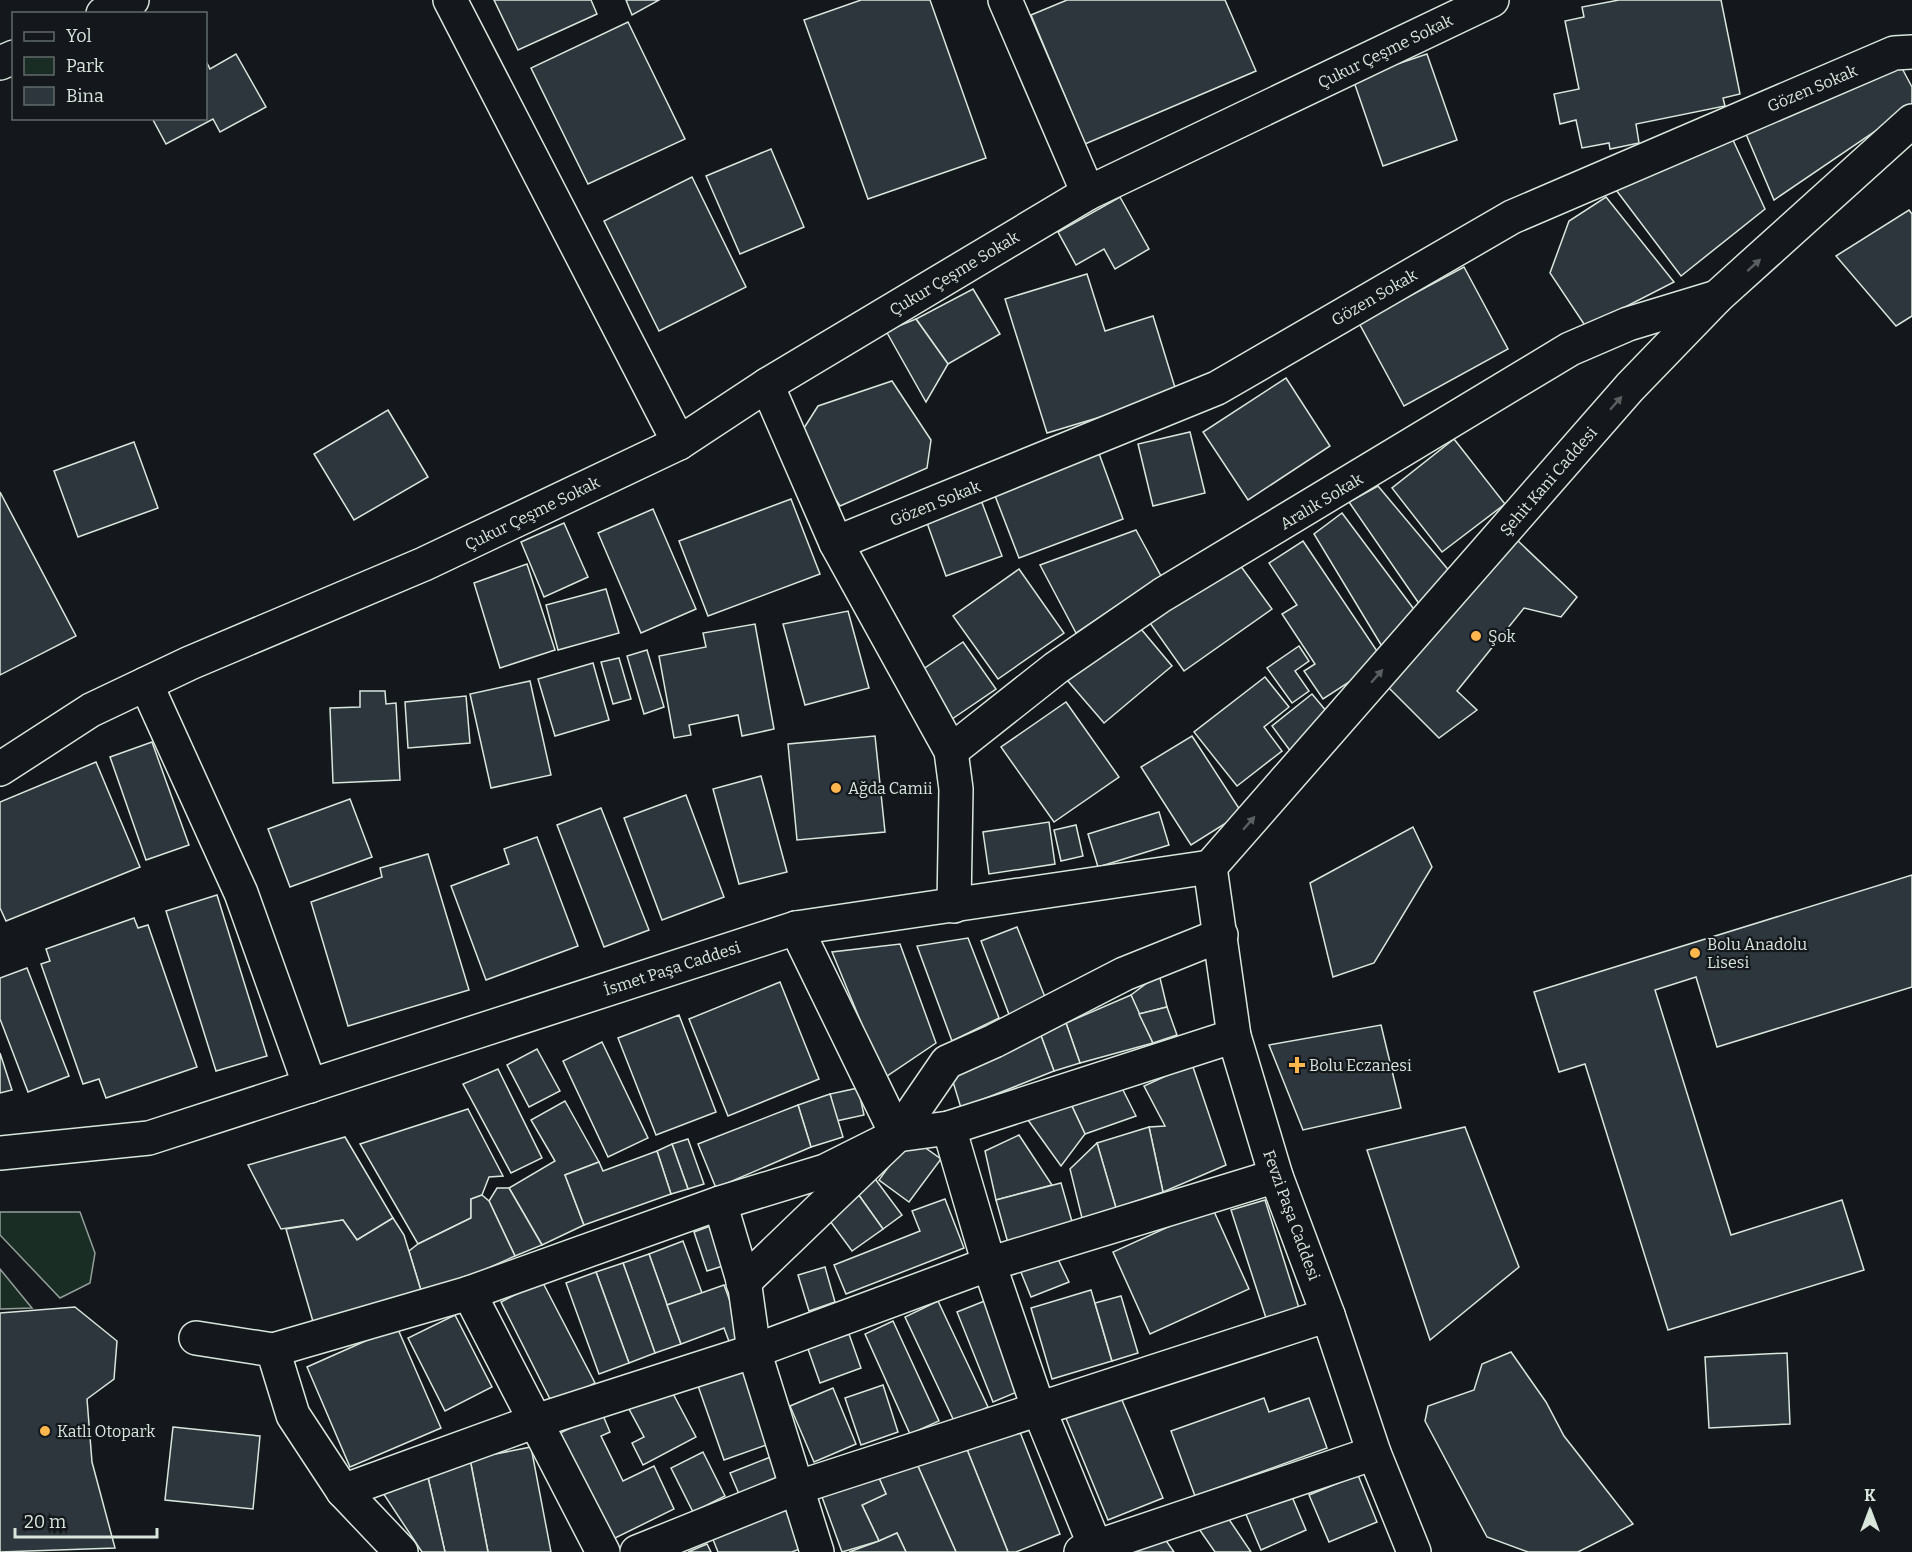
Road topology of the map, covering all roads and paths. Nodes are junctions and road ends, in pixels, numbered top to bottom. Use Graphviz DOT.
graph roads {
  1 [pos="132,0"];
  2 [pos="450,0"];
  3 [pos="1005,0"];
  4 [pos="1492,0"];
  5 [pos="108,12"];
  6 [pos="1912,52"];
  7 [pos="1912,121"];
  8 [pos="1088,193"];
  9 [pos="1717,297"];
  10 [pos="767,385"];
  11 [pos="679,443"];
  12 [pos="836,543"];
  13 [pos="146,684"];
  14 [pos="951,751"];
  15 [pos="0,769"];
  16 [pos="1210,867"];
  17 [pos="954,906"];
  18 [pos="796,928"];
  19 [pos="1221,935"];
  20 [pos="1234,1036"];
  21 [pos="310,1086"];
  22 [pos="949,1128"];
  23 [pos="897,1135"];
  24 [pos="0,1153"];
  25 [pos="1276,1176"];
  26 [pos="720,1203"];
  27 [pos="989,1264"];
  28 [pos="745,1287"];
  29 [pos="469,1293"];
  30 [pos="1328,1315"];
  31 [pos="196,1338"];
  32 [pos="273,1350"];
  33 [pos="754,1351"];
  34 [pos="1038,1407"];
  35 [pos="533,1422"];
  36 [pos="1374,1453"];
  37 [pos="796,1488"];
  38 [pos="343,1491"];
  39 [pos="1088,1549"];
  40 [pos="401,1552"];
  41 [pos="603,1552"];
  42 [pos="637,1552"];
  43 [pos="817,1552"];
  44 [pos="1414,1552"];
  1 -- 5 [label="street"];
  2 -- 11 [label="street"];
  3 -- 8 [label="street"];
  4 -- 8 [label="street, Çukur Çeşme Sokak"];
  6 -- 12 [label="street, Gözen Sokak"];
  9 -- 7 [label="street, Şehit Kani Caddesi, one-way"];
  8 -- 10 [label="street, Çukur Çeşme Sokak"];
  9 -- 14 [label="street, Aralık Sokak"];
  16 -- 9 [label="street, Şehit Kani Caddesi, one-way"];
  10 -- 11 [label="street, Çukur Çeşme Sokak"];
  10 -- 12 [label="street"];
  11 -- 13 [label="street, Çukur Çeşme Sokak"];
  12 -- 14 [label="street"];
  13 -- 15 [label="street, Çukur Çeşme Sokak"];
  13 -- 21 [label="street"];
  14 -- 17 [label="street"];
  16 -- 17 [label="street, İsmet Paşa Caddesi"];
  16 -- 19 [label="street, Fevzi Paşa Caddesi"];
  17 -- 18 [label="street, İsmet Paşa Caddesi"];
  18 -- 21 [label="street, İsmet Paşa Caddesi"];
  18 -- 23 [label="street"];
  19 -- 20 [label="street, Fevzi Paşa Caddesi"];
  19 -- 23 [label="street"];
  20 -- 22 [label="street"];
  20 -- 25 [label="street, Fevzi Paşa Caddesi"];
  21 -- 24 [label="street, İsmet Paşa Caddesi"];
  22 -- 23 [label="street"];
  22 -- 27 [label="street"];
  23 -- 26 [label="street"];
  23 -- 28 [label="street"];
  25 -- 27 [label="street"];
  25 -- 30 [label="street, Fevzi Paşa Caddesi"];
  26 -- 28 [label="street"];
  26 -- 29 [label="street"];
  27 -- 33 [label="street"];
  27 -- 34 [label="street"];
  28 -- 33 [label="street"];
  29 -- 32 [label="street"];
  29 -- 35 [label="street"];
  30 -- 34 [label="street"];
  30 -- 36 [label="street, Fevzi Paşa Caddesi"];
  31 -- 32 [label="street"];
  32 -- 38 [label="street"];
  33 -- 35 [label="street"];
  33 -- 37 [label="street"];
  34 -- 37 [label="street"];
  34 -- 39 [label="street"];
  35 -- 38 [label="street"];
  35 -- 41 [label="street"];
  36 -- 39 [label="street"];
  36 -- 44 [label="street, Fevzi Paşa Caddesi"];
  37 -- 42 [label="street"];
  37 -- 43 [label="street"];
  38 -- 40 [label="street"];
}
